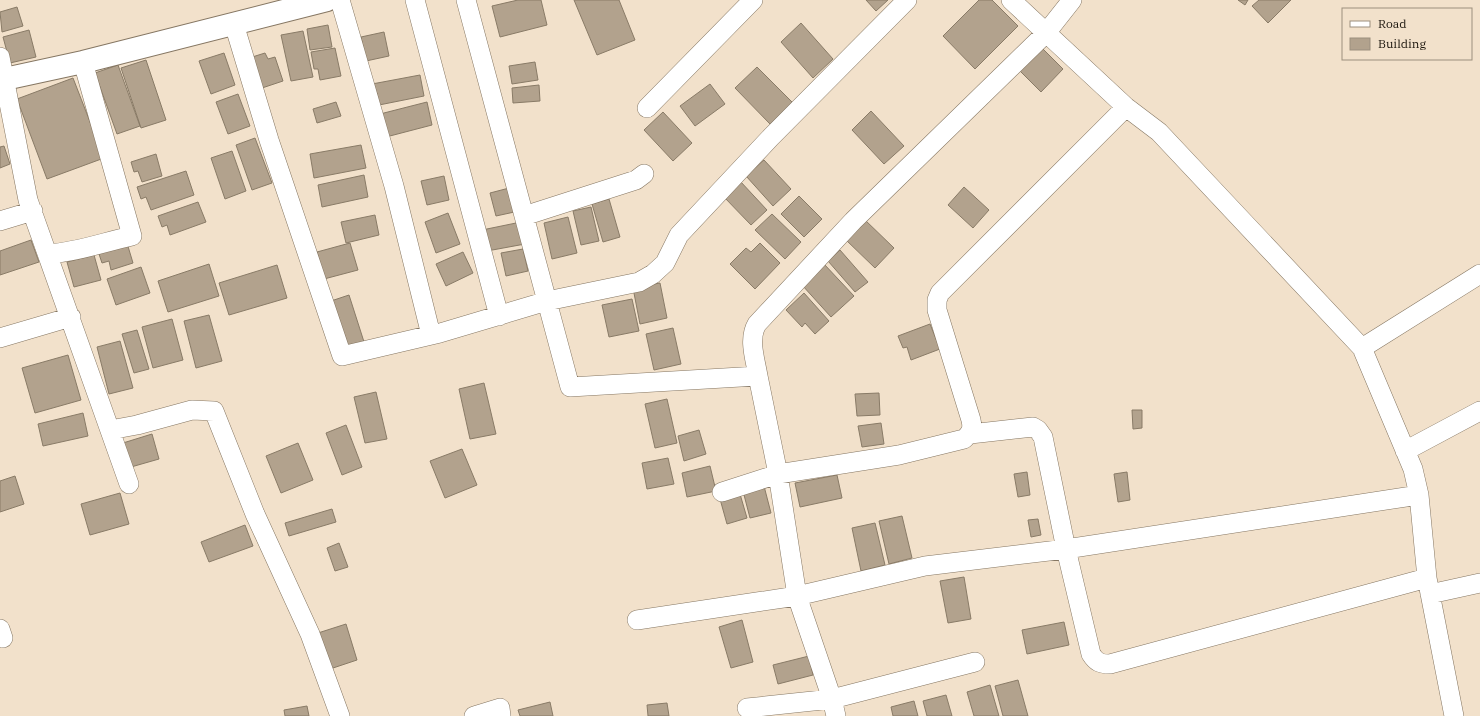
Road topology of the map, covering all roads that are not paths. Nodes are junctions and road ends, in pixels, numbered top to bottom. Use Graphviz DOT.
graph roads {
  1 [pos="327,0"];
  2 [pos="340,0"];
  3 [pos="415,0"];
  4 [pos="466,0"];
  5 [pos="753,0"];
  6 [pos="907,0"];
  7 [pos="1011,0"];
  8 [pos="1072,0"];
  9 [pos="234,24"];
  10 [pos="1046,33"];
  11 [pos="0,57"];
  12 [pos="83,62"];
  13 [pos="2,79"];
  14 [pos="1126,107"];
  15 [pos="647,108"];
  16 [pos="644,174"];
  17 [pos="33,211"];
  18 [pos="524,216"];
  19 [pos="0,221"];
  20 [pos="49,254"];
  21 [pos="1480,274"];
  22 [pos="547,302"];
  23 [pos="499,316"];
  24 [pos="71,317"];
  25 [pos="431,335"];
  26 [pos="0,338"];
  27 [pos="1362,348"];
  28 [pos="758,376"];
  29 [pos="1480,411"];
  30 [pos="110,430"];
  31 [pos="970,434"];
  32 [pos="1406,451"];
  33 [pos="778,474"];
  34 [pos="129,484"];
  35 [pos="722,492"];
  36 [pos="1419,495"];
  37 [pos="1066,549"];
  38 [pos="1480,583"];
  39 [pos="1428,586"];
  40 [pos="797,596"];
  41 [pos="637,620"];
  42 [pos="975,662"];
  43 [pos="834,707"];
  44 [pos="747,708"];
  45 [pos="340,716"];
  46 [pos="474,716"];
  47 [pos="501,716"];
  48 [pos="1454,716"];
  1 -- 9 [label="street"];
  2 -- 25 [label="street"];
  3 -- 23 [label="street"];
  4 -- 18 [label="street"];
  5 -- 15 [label="street"];
  6 -- 22 [label="street"];
  7 -- 10 [label="street"];
  8 -- 10 [label="street"];
  9 -- 12 [label="street"];
  9 -- 25 [label="street"];
  10 -- 14 [label="street"];
  10 -- 28 [label="street"];
  11 -- 13 [label="street"];
  12 -- 13 [label="street"];
  12 -- 20 [label="street"];
  13 -- 17 [label="street"];
  14 -- 27 [label="street"];
  14 -- 31 [label="street"];
  16 -- 18 [label="street"];
  17 -- 19 [label="street"];
  17 -- 20 [label="street"];
  18 -- 22 [label="street"];
  20 -- 24 [label="street"];
  21 -- 27 [label="street"];
  22 -- 23 [label="street"];
  22 -- 28 [label="street"];
  23 -- 25 [label="street"];
  24 -- 26 [label="street"];
  24 -- 30 [label="street"];
  27 -- 32 [label="street"];
  28 -- 33 [label="street"];
  29 -- 32 [label="street"];
  30 -- 34 [label="street"];
  30 -- 45 [label="street"];
  31 -- 33 [label="street"];
  31 -- 37 [label="street"];
  32 -- 36 [label="street"];
  33 -- 35 [label="street"];
  33 -- 40 [label="street"];
  36 -- 37 [label="street"];
  36 -- 39 [label="street"];
  37 -- 39 [label="street"];
  37 -- 40 [label="street"];
  38 -- 39 [label="street"];
  39 -- 48 [label="street"];
  40 -- 41 [label="street"];
  40 -- 43 [label="street"];
  42 -- 43 [label="street"];
  43 -- 44 [label="street"];
  46 -- 47 [label="street"];
}
